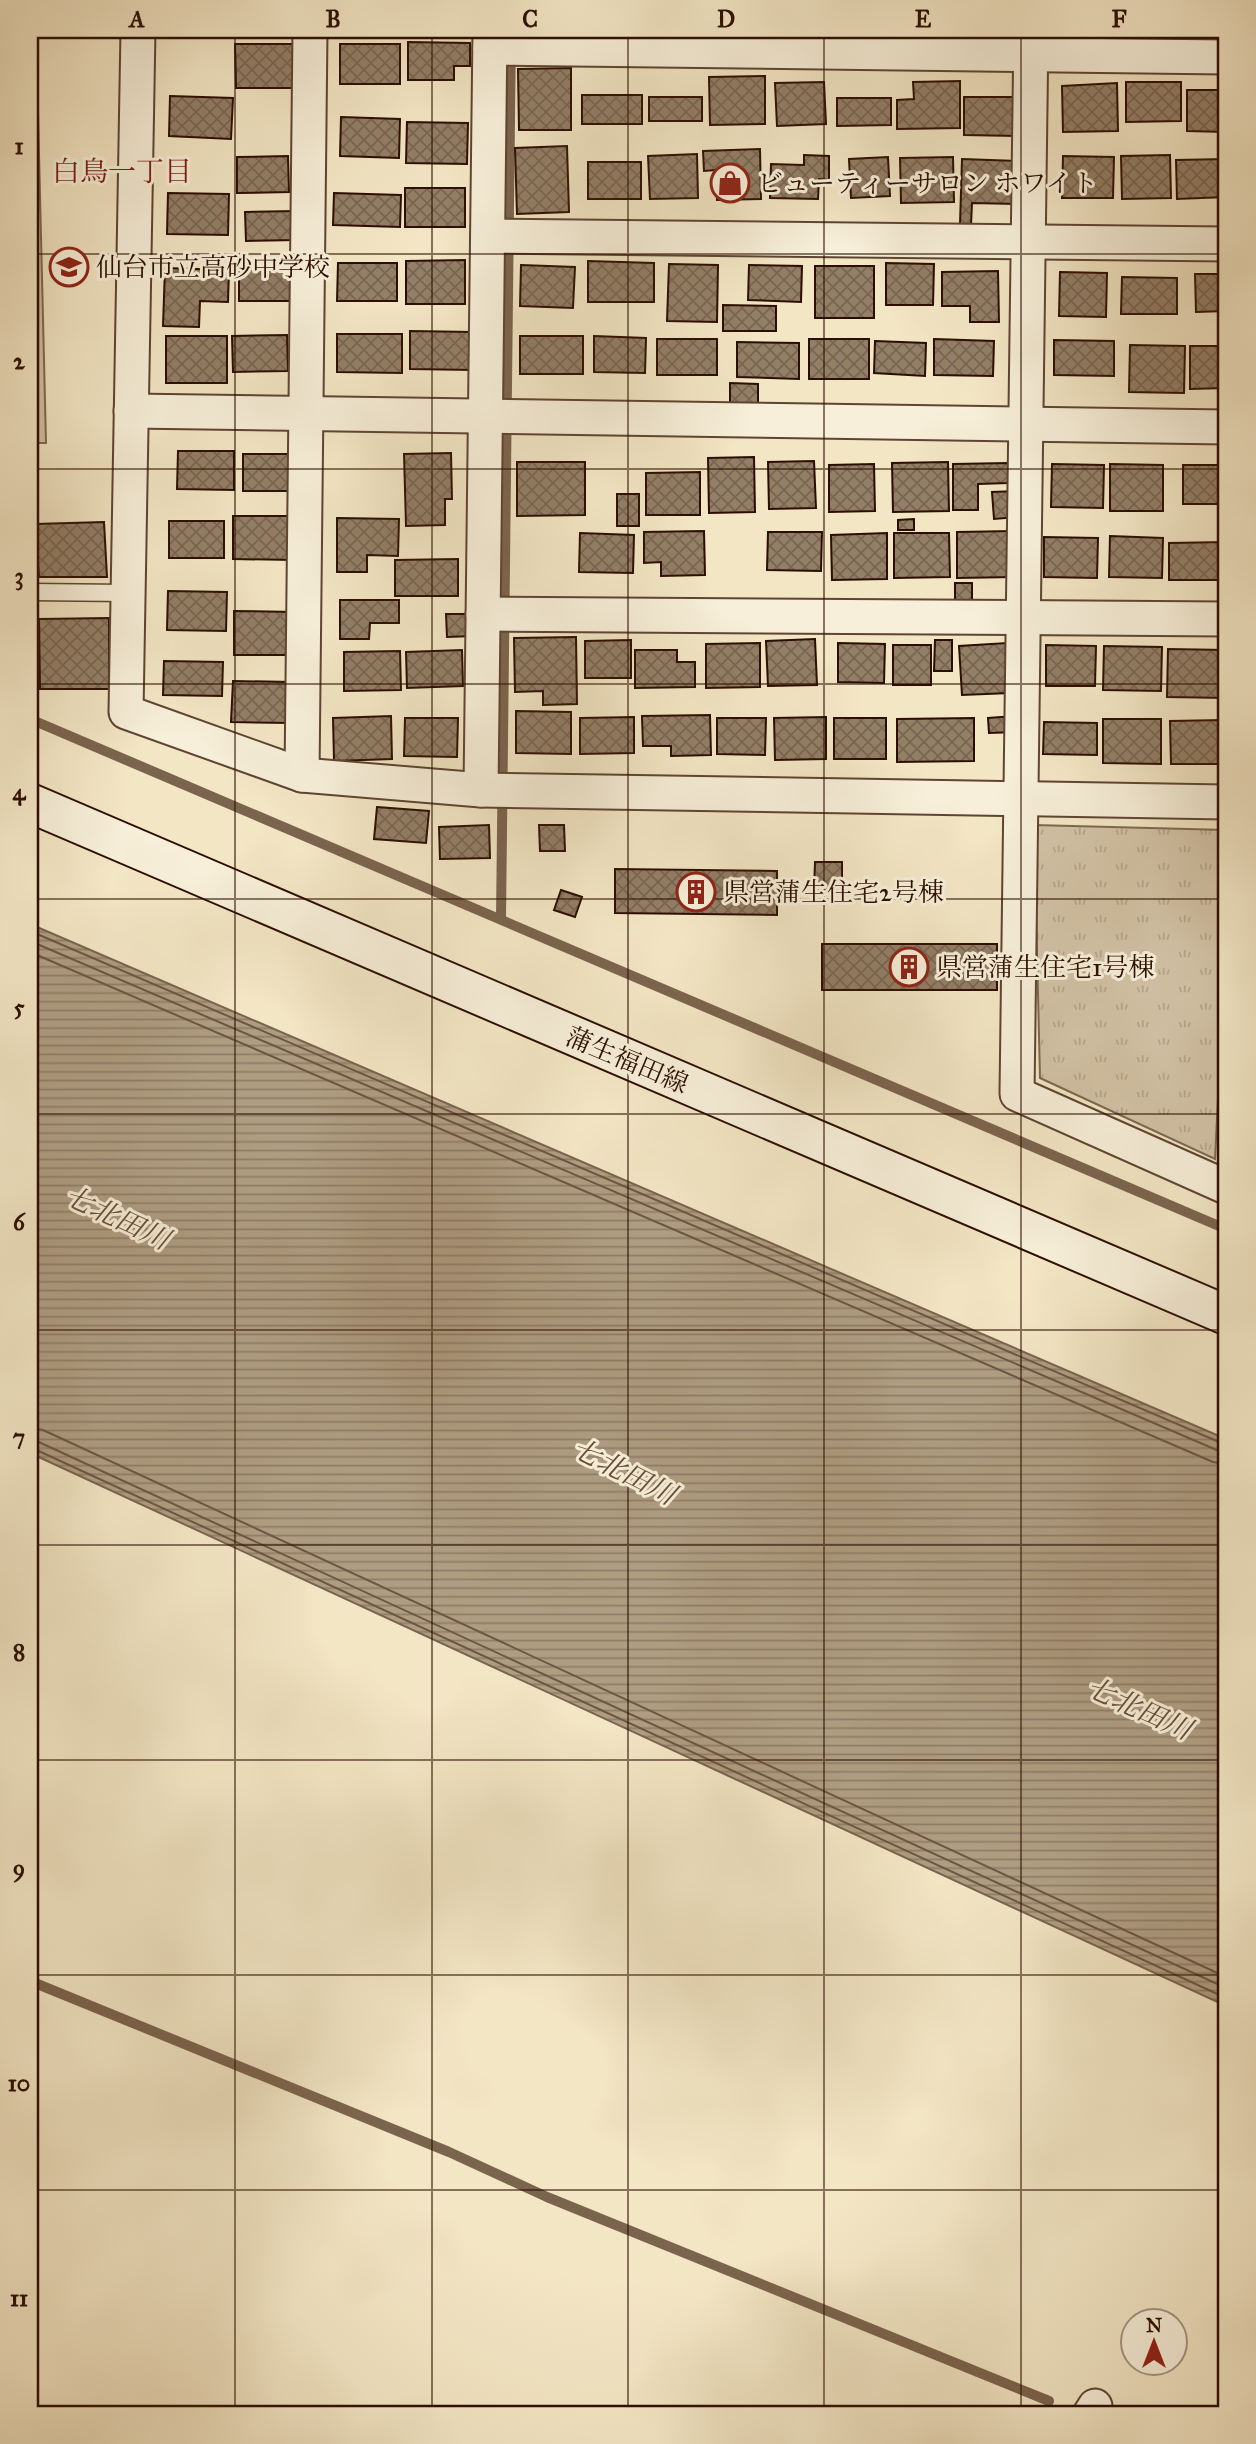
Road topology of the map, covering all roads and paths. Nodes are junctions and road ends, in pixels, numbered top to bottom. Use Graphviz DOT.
graph roads {
  1 [pos="138,30"];
  2 [pos="310,30"];
  3 [pos="1030,42"];
  4 [pos="501,43"];
  5 [pos="1226,57"];
  6 [pos="501,236"];
  7 [pos="1028,242"];
  8 [pos="1226,244"];
  9 [pos="131,411"];
  10 [pos="305,414"];
  11 [pos="500,416"];
  12 [pos="1026,424"];
  13 [pos="1226,427"];
  14 [pos="30,592"];
  15 [pos="127,593"];
  16 [pos="497,614"];
  17 [pos="1023,617"];
  18 [pos="1226,619"];
  19 [pos="302,775"];
  20 [pos="496,790"];
  21 [pos="1021,799"];
  22 [pos="1226,802"];
  23 [pos="30,803"];
  24 [pos="1226,1187"];
  25 [pos="1226,1315"];
  1 -- 9 [label="street"];
  2 -- 10 [label="street"];
  3 -- 4 [label="street"];
  3 -- 5 [label="street"];
  3 -- 7 [label="street"];
  4 -- 6 [label="street"];
  6 -- 7 [label="street"];
  6 -- 11 [label="street"];
  7 -- 8 [label="street"];
  7 -- 12 [label="street"];
  9 -- 10 [label="street"];
  9 -- 15 [label="street"];
  10 -- 11 [label="street"];
  10 -- 19 [label="street"];
  11 -- 12 [label="street"];
  11 -- 16 [label="street"];
  12 -- 13 [label="street"];
  12 -- 17 [label="street"];
  14 -- 15 [label="lane"];
  15 -- 19 [label="street"];
  16 -- 17 [label="street"];
  16 -- 20 [label="street"];
  17 -- 18 [label="street"];
  17 -- 21 [label="street"];
  19 -- 20 [label="street"];
  20 -- 21 [label="street"];
  21 -- 22 [label="street"];
  21 -- 24 [label="street"];
  23 -- 25 [label="main road, 蒲生福田線"];
}
